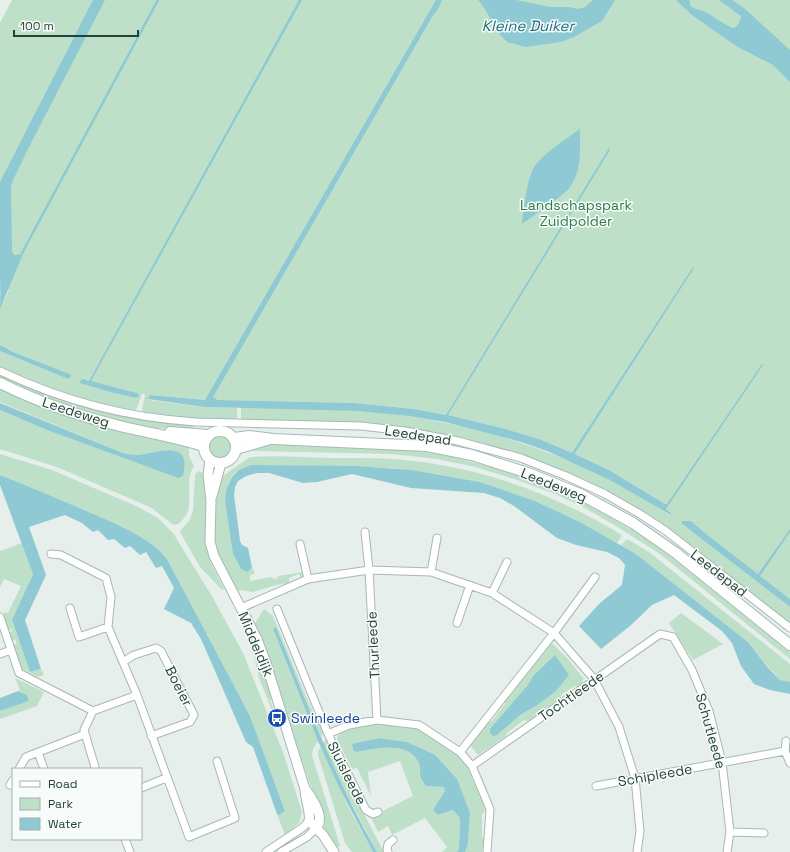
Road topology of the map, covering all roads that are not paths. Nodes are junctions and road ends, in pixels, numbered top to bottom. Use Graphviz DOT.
graph roads {
  1 [pos="0,371"];
  2 [pos="0,383"];
  3 [pos="154,433"];
  4 [pos="208,435"];
  5 [pos="234,438"];
  6 [pos="273,439"];
  7 [pos="203,446"];
  8 [pos="236,450"];
  9 [pos="210,460"];
  10 [pos="220,463"];
  11 [pos="210,501"];
  12 [pos="365,532"];
  13 [pos="438,538"];
  14 [pos="300,544"];
  15 [pos="51,554"];
  16 [pos="507,562"];
  17 [pos="369,570"];
  18 [pos="431,572"];
  19 [pos="595,577"];
  20 [pos="308,579"];
  21 [pos="470,585"];
  22 [pos="492,593"];
  23 [pos="70,608"];
  24 [pos="241,608"];
  25 [pos="277,609"];
  26 [pos="0,616"];
  27 [pos="457,623"];
  28 [pos="108,627"];
  29 [pos="790,628"];
  30 [pos="554,633"];
  31 [pos="673,638"];
  32 [pos="790,645"];
  33 [pos="11,650"];
  34 [pos="0,654"];
  35 [pos="123,662"];
  36 [pos="594,679"];
  37 [pos="137,695"];
  38 [pos="93,711"];
  39 [pos="377,720"];
  40 [pos="84,734"];
  41 [pos="328,734"];
  42 [pos="151,736"];
  43 [pos="786,741"];
  44 [pos="785,751"];
  45 [pos="38,752"];
  46 [pos="460,752"];
  47 [pos="217,761"];
  48 [pos="722,762"];
  49 [pos="790,763"];
  50 [pos="472,766"];
  51 [pos="20,768"];
  52 [pos="44,768"];
  53 [pos="95,768"];
  54 [pos="166,778"];
  55 [pos="636,778"];
  56 [pos="596,786"];
  57 [pos="142,788"];
  58 [pos="305,789"];
  59 [pos="378,812"];
  60 [pos="306,824"];
  61 [pos="316,828"];
  62 [pos="730,832"];
  63 [pos="764,833"];
  64 [pos="125,840"];
  65 [pos="393,840"];
  66 [pos="130,852"];
  67 [pos="266,852"];
  68 [pos="281,852"];
  69 [pos="334,852"];
  70 [pos="388,852"];
  71 [pos="490,852"];
  72 [pos="637,852"];
  73 [pos="726,852"];
  1 -- 29 [label="street, Leedepad"];
  2 -- 3 [label="main road, Leedeweg"];
  3 -- 4 [label="main road, Leedeweg"];
  3 -- 7 [label="main road, Leedeweg"];
  4 -- 5 [label="main road"];
  4 -- 7 [label="main road"];
  5 -- 6 [label="main road, Leedeweg"];
  5 -- 8 [label="main road"];
  6 -- 8 [label="main road, Leedeweg"];
  6 -- 32 [label="main road, Leedeweg"];
  7 -- 9 [label="main road"];
  8 -- 10 [label="main road"];
  9 -- 10 [label="main road"];
  9 -- 11 [label="street, Middeldijk"];
  10 -- 11 [label="street, Middeldijk"];
  11 -- 24 [label="street, Middeldijk"];
  12 -- 17 [label="street, Thurleede"];
  13 -- 18 [label="street"];
  14 -- 20 [label="street"];
  15 -- 28 [label="street"];
  16 -- 22 [label="street"];
  17 -- 18 [label="street"];
  17 -- 20 [label="street"];
  17 -- 39 [label="street, Thurleede"];
  18 -- 21 [label="street"];
  19 -- 30 [label="street"];
  20 -- 24 [label="street"];
  21 -- 22 [label="street"];
  21 -- 27 [label="street"];
  22 -- 30 [label="street"];
  23 -- 28 [label="street"];
  24 -- 58 [label="street, Middeldijk"];
  25 -- 41 [label="street"];
  26 -- 33 [label="street"];
  28 -- 35 [label="street"];
  30 -- 36 [label="street"];
  30 -- 46 [label="street"];
  31 -- 36 [label="street, Tochtleede"];
  31 -- 48 [label="street, Schutleede"];
  33 -- 34 [label="street"];
  33 -- 38 [label="street"];
  35 -- 37 [label="street"];
  35 -- 42 [label="street, Boeier"];
  36 -- 50 [label="street, Tochtleede"];
  36 -- 55 [label="street"];
  37 -- 38 [label="street"];
  37 -- 42 [label="street"];
  38 -- 40 [label="street"];
  39 -- 41 [label="street, Sluisleede"];
  39 -- 46 [label="street, Sluisleede"];
  40 -- 45 [label="street"];
  40 -- 53 [label="street"];
  41 -- 59 [label="street, Sluisleede"];
  42 -- 54 [label="street"];
  43 -- 44 [label="street"];
  44 -- 48 [label="street, Schipleede"];
  44 -- 49 [label="street"];
  45 -- 51 [label="street"];
  45 -- 52 [label="street"];
  46 -- 50 [label="street, Sluisleede"];
  47 -- 54 [label="street"];
  48 -- 55 [label="street, Schipleede"];
  48 -- 62 [label="street, Schutleede"];
  50 -- 71 [label="street, Sluisleede"];
  54 -- 57 [label="street"];
  55 -- 56 [label="street, Schipleede"];
  55 -- 72 [label="street"];
  58 -- 60 [label="street, Middeldijk"];
  58 -- 61 [label="street, Middeldijk"];
  60 -- 61 [label="street"];
  60 -- 67 [label="street"];
  61 -- 68 [label="street"];
  61 -- 69 [label="street"];
  62 -- 63 [label="street"];
  62 -- 73 [label="street, Schutleede"];
  64 -- 66 [label="street"];
  65 -- 70 [label="street"];
}
